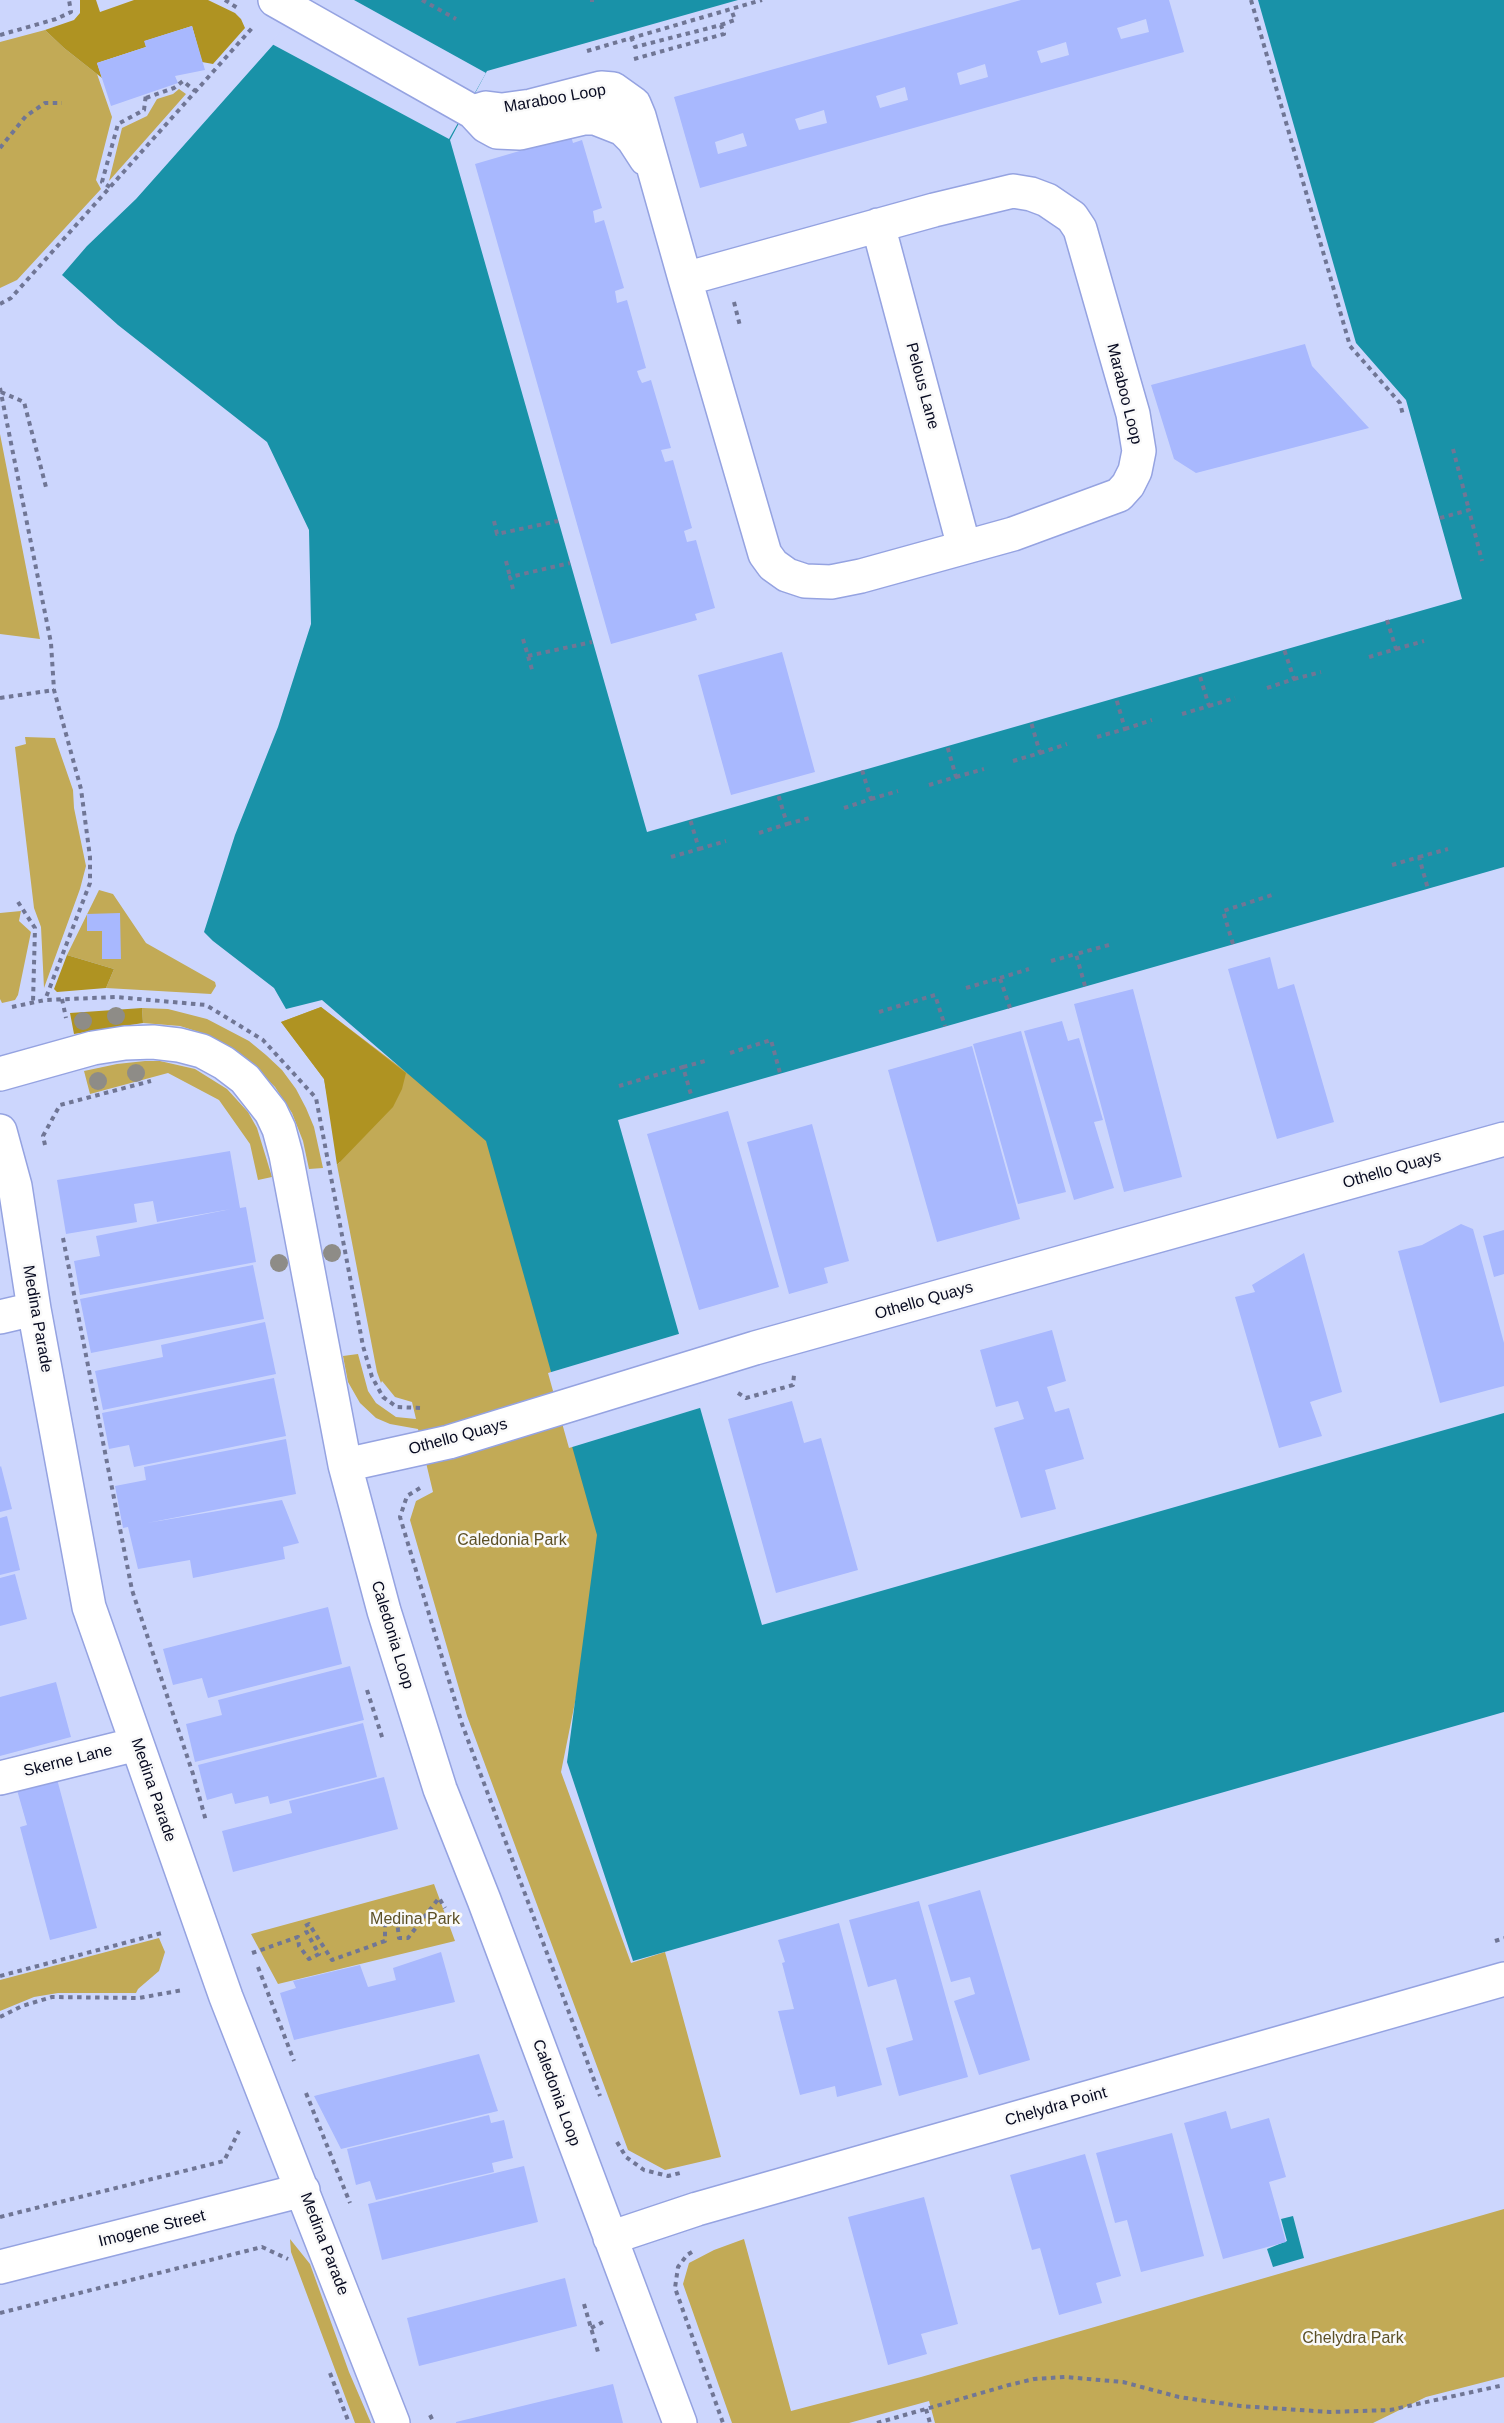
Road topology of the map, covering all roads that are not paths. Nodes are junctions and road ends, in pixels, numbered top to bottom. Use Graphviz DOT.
graph roads {
  1 [pos="280,3"];
  2 [pos="878,225"];
  3 [pos="685,279"];
  4 [pos="964,547"];
  5 [pos="0,1074"];
  6 [pos="0,1131"];
  7 [pos="1504,1139"];
  8 [pos="34,1309"];
  9 [pos="0,1317"];
  10 [pos="345,1464"];
  11 [pos="137,1744"];
  12 [pos="0,1778"];
  13 [pos="1504,1979"];
  14 [pos="303,2190"];
  15 [pos="610,2238"];
  16 [pos="0,2267"];
  17 [pos="393,2423"];
  18 [pos="680,2423"];
  1 -- 3 [label="street, Maraboo Loop"];
  2 -- 3 [label="street, Maraboo Loop"];
  2 -- 4 [label="street, Pelous Lane"];
  2 -- 4 [label="street, Maraboo Loop"];
  3 -- 4 [label="street, Maraboo Loop"];
  5 -- 10 [label="street, Caledonia Loop"];
  6 -- 8 [label="street, Medina Parade"];
  7 -- 10 [label="street, Othello Quays"];
  8 -- 9 [label="street"];
  8 -- 11 [label="street, Medina Parade"];
  10 -- 15 [label="street, Caledonia Loop"];
  11 -- 12 [label="street, Skerne Lane"];
  11 -- 14 [label="street, Medina Parade"];
  13 -- 15 [label="street, Chelydra Point"];
  14 -- 16 [label="street, Imogene Street"];
  14 -- 17 [label="street, Medina Parade"];
  15 -- 18 [label="street, Caledonia Loop"];
}
